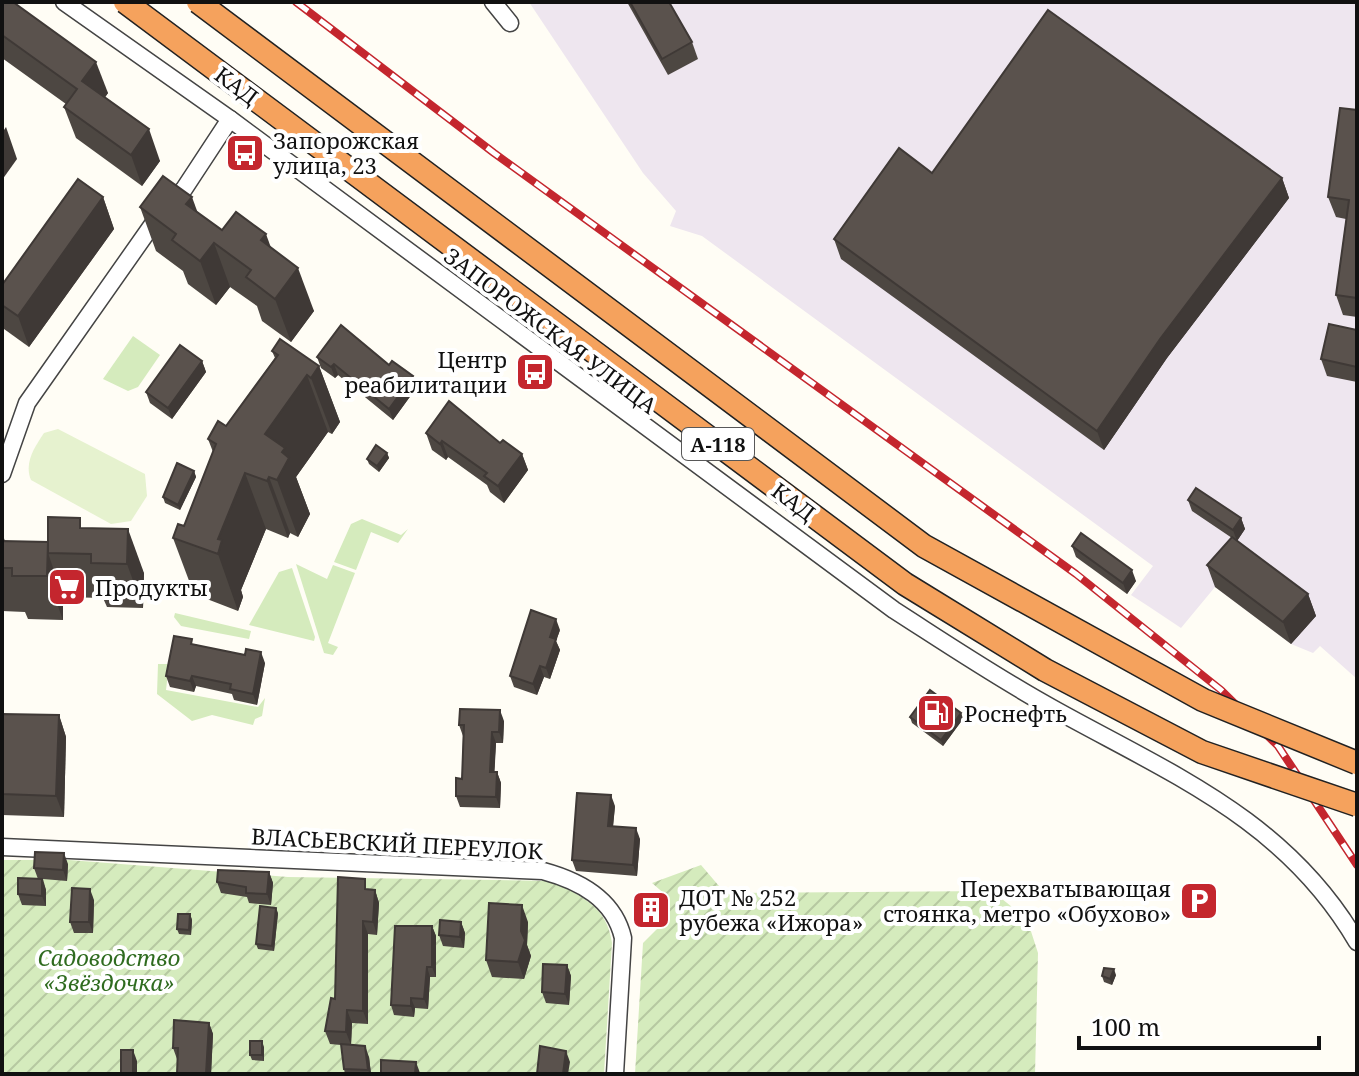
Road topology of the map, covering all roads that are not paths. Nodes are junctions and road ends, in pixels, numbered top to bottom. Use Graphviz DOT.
graph roads {
  1 [pos="64,2"];
  2 [pos="125,2"];
  3 [pos="198,2"];
  4 [pos="493,2"];
  5 [pos="510,23"];
  6 [pos="230,119"];
  7 [pos="2,474"];
  8 [pos="1357,763"];
  9 [pos="1357,805"];
  10 [pos="2,847"];
  11 [pos="1357,942"];
  12 [pos="615,1074"];
  1 -- 6 [label="street, ЗАПОРОЖСКАЯ УЛИЦА"];
  2 -- 9 [label="highway, КАД / А-118, bridge"];
  3 -- 8 [label="highway, КАД / А-118, bridge"];
  4 -- 5 [label="street"];
  6 -- 7 [label="street"];
  6 -- 11 [label="street, ЗАПОРОЖСКАЯ УЛИЦА"];
  10 -- 12 [label="street, ВЛАСЬЕВСКИЙ ПЕРЕУЛОК"];
}
